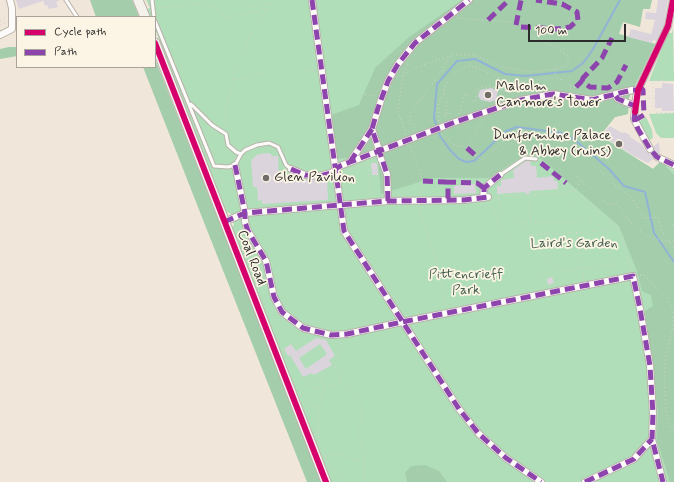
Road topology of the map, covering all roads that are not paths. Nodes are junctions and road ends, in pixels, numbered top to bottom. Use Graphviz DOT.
graph roads {
  1 [pos="10,0"];
  2 [pos="66,0"];
  3 [pos="138,0"];
  4 [pos="152,0"];
  5 [pos="312,0"];
  6 [pos="469,0"];
  7 [pos="673,2"];
  8 [pos="76,16"];
  9 [pos="145,16"];
  10 [pos="154,16"];
  11 [pos="156,24"];
  12 [pos="0,35"];
  13 [pos="156,46"];
  14 [pos="638,90"];
  15 [pos="616,96"];
  16 [pos="189,103"];
  17 [pos="635,109"];
  18 [pos="372,129"];
  19 [pos="650,149"];
  20 [pos="241,154"];
  21 [pos="658,157"];
  22 [pos="536,158"];
  23 [pos="350,162"];
  24 [pos="235,165"];
  25 [pos="674,165"];
  26 [pos="291,169"];
  27 [pos="336,171"];
  28 [pos="500,175"];
  29 [pos="388,201"];
  30 [pos="340,205"];
  31 [pos="245,213"];
  32 [pos="224,222"];
  33 [pos="402,322"];
  34 [pos="652,439"];
  35 [pos="326,482"];
  36 [pos="541,482"];
  37 [pos="585,482"];
  38 [pos="663,482"];
  1 -- 12 [label="street"];
  2 -- 8 [label="lane"];
  3 -- 9 [label="street"];
  4 -- 10 [label="lane"];
  5 -- 27 [label="street"];
  6 -- 18 [label="street"];
  7 -- 14 [label="street"];
  11 -- 16 [label="lane"];
  13 -- 32 [label="street, Coal Road"];
  14 -- 15 [label="street"];
  14 -- 17 [label="street"];
  15 -- 17 [label="street"];
  15 -- 23 [label="street, bridge"];
  16 -- 20 [label="lane"];
  16 -- 24 [label="lane"];
  17 -- 19 [label="street"];
  18 -- 23 [label="street"];
  18 -- 29 [label="street, bridge"];
  20 -- 24 [label="lane"];
  20 -- 26 [label="lane"];
  21 -- 25 [label="street"];
  22 -- 28 [label="lane"];
  23 -- 27 [label="street"];
  24 -- 31 [label="street"];
  26 -- 27 [label="street"];
  27 -- 30 [label="street"];
  28 -- 29 [label="street"];
  29 -- 30 [label="street"];
  30 -- 31 [label="street"];
  30 -- 33 [label="street"];
  31 -- 32 [label="street"];
  31 -- 33 [label="street"];
  32 -- 35 [label="street, Coal Road"];
  33 -- 34 [label="street"];
  33 -- 36 [label="street"];
  34 -- 37 [label="street"];
  34 -- 38 [label="street"];
}
